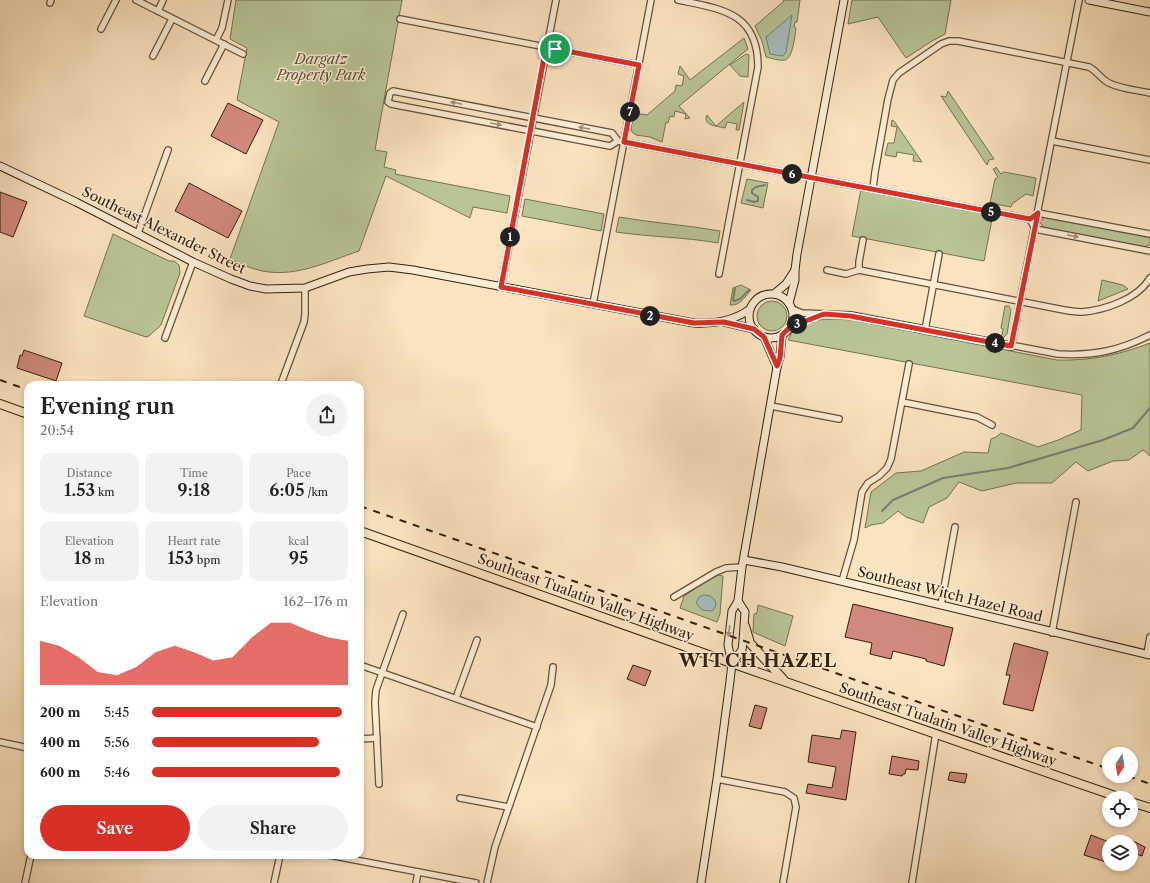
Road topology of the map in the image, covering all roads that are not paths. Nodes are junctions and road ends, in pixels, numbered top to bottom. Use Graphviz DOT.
graph roads {
  1 [pos="116,0"];
  2 [pos="136,0"];
  3 [pos="163,0"];
  4 [pos="228,0"];
  5 [pos="556,0"];
  6 [pos="651,0"];
  7 [pos="678,0"];
  8 [pos="844,0"];
  9 [pos="1079,0"];
  10 [pos="1089,0"];
  11 [pos="158,11"];
  12 [pos="1150,12"];
  13 [pos="172,18"];
  14 [pos="400,19"];
  15 [pos="101,29"];
  16 [pos="216,40"];
  17 [pos="224,44"];
  18 [pos="546,47"];
  19 [pos="243,54"];
  20 [pos="153,56"];
  21 [pos="1067,62"];
  22 [pos="639,65"];
  23 [pos="205,81"];
  24 [pos="1150,93"];
  25 [pos="532,118"];
  26 [pos="530,130"];
  27 [pos="1052,141"];
  28 [pos="621,142"];
  29 [pos="168,150"];
  30 [pos="1150,160"];
  31 [pos="740,165"];
  32 [pos="0,166"];
  33 [pos="811,178"];
  34 [pos="873,189"];
  35 [pos="1038,213"];
  36 [pos="1030,219"];
  37 [pos="1035,229"];
  38 [pos="138,233"];
  39 [pos="1150,234"];
  40 [pos="863,240"];
  41 [pos="1150,251"];
  42 [pos="939,254"];
  43 [pos="193,262"];
  44 [pos="795,270"];
  45 [pos="827,270"];
  46 [pos="859,270"];
  47 [pos="719,274"];
  48 [pos="1150,278"];
  49 [pos="934,285"];
  50 [pos="501,287"];
  51 [pos="305,288"];
  52 [pos="774,294"];
  53 [pos="1020,301"];
  54 [pos="594,304"];
  55 [pos="791,306"];
  56 [pos="750,309"];
  57 [pos="824,314"];
  58 [pos="724,322"];
  59 [pos="790,327"];
  60 [pos="754,329"];
  61 [pos="925,330"];
  62 [pos="782,335"];
  63 [pos="1150,335"];
  64 [pos="764,337"];
  65 [pos="165,338"];
  66 [pos="1011,346"];
  67 [pos="908,364"];
  68 [pos="777,366"];
  69 [pos="282,381"];
  70 [pos="902,402"];
  71 [pos="0,404"];
  72 [pos="770,406"];
  73 [pos="24,413"];
  74 [pos="839,419"];
  75 [pos="992,425"];
  76 [pos="1076,502"];
  77 [pos="955,526"];
  78 [pos="364,532"];
  79 [pos="743,564"];
  80 [pos="842,581"];
  81 [pos="674,597"];
  82 [pos="738,601"];
  83 [pos="940,605"];
  84 [pos="403,614"];
  85 [pos="744,626"];
  86 [pos="1052,633"];
  87 [pos="1150,637"];
  88 [pos="477,640"];
  89 [pos="1148,655"];
  90 [pos="732,663"];
  91 [pos="364,666"];
  92 [pos="553,667"];
  93 [pos="382,672"];
  94 [pos="785,681"];
  95 [pos="456,698"];
  96 [pos="537,728"];
  97 [pos="936,733"];
  98 [pos="377,738"];
  99 [pos="364,739"];
  100 [pos="0,742"];
  101 [pos="24,747"];
  102 [pos="717,780"];
  103 [pos="379,784"];
  104 [pos="1102,791"];
  105 [pos="460,798"];
  106 [pos="1138,804"];
  107 [pos="508,807"];
  108 [pos="1150,808"];
  109 [pos="30,859"];
  110 [pos="279,859"];
  111 [pos="350,859"];
  112 [pos="418,872"];
  113 [pos="25,883"];
  114 [pos="274,883"];
  115 [pos="416,883"];
  116 [pos="476,883"];
  117 [pos="487,883"];
  118 [pos="701,883"];
  119 [pos="783,883"];
  120 [pos="912,883"];
  1 -- 15 [label="street"];
  2 -- 11 [label="street"];
  3 -- 11 [label="street"];
  4 -- 16 [label="street"];
  5 -- 18 [label="street"];
  6 -- 22 [label="street"];
  7 -- 31 [label="street"];
  8 -- 33 [label="street"];
  9 -- 21 [label="street"];
  10 -- 12 [label="street"];
  11 -- 13 [label="street"];
  13 -- 16 [label="street"];
  13 -- 20 [label="street"];
  14 -- 18 [label="street"];
  16 -- 17 [label="street"];
  17 -- 19 [label="street"];
  17 -- 23 [label="street"];
  18 -- 22 [label="street"];
  18 -- 25 [label="street"];
  21 -- 24 [label="street"];
  21 -- 27 [label="street"];
  21 -- 34 [label="street"];
  22 -- 28 [label="street"];
  25 -- 26 [label="street"];
  25 -- 26 [label="street, one-way"];
  28 -- 25 [label="street, one-way"];
  26 -- 28 [label="street"];
  26 -- 50 [label="street"];
  27 -- 30 [label="street"];
  27 -- 35 [label="street"];
  28 -- 31 [label="street"];
  28 -- 54 [label="street"];
  29 -- 38 [label="street"];
  31 -- 33 [label="street"];
  31 -- 47 [label="street"];
  32 -- 38 [label="street, Southeast Alexander Street"];
  33 -- 34 [label="street"];
  33 -- 44 [label="street"];
  34 -- 36 [label="street"];
  35 -- 36 [label="street"];
  35 -- 37 [label="street"];
  35 -- 39 [label="street"];
  36 -- 37 [label="street"];
  37 -- 41 [label="street, one-way"];
  37 -- 53 [label="street"];
  38 -- 43 [label="street, Southeast Alexander Street"];
  40 -- 46 [label="street"];
  42 -- 49 [label="street"];
  43 -- 51 [label="street, Southeast Alexander Street"];
  43 -- 65 [label="street"];
  44 -- 52 [label="street"];
  44 -- 55 [label="street"];
  45 -- 46 [label="street"];
  46 -- 49 [label="street"];
  48 -- 53 [label="street"];
  49 -- 53 [label="street"];
  49 -- 61 [label="street"];
  50 -- 51 [label="street, Southeast Alexander Street"];
  50 -- 54 [label="street, Southeast Alexander Street"];
  51 -- 69 [label="street"];
  52 -- 55 [label="street"];
  52 -- 56 [label="street"];
  53 -- 66 [label="street"];
  54 -- 58 [label="street, Southeast Alexander Street"];
  55 -- 57 [label="street"];
  55 -- 59 [label="street"];
  56 -- 58 [label="street, Southeast Alexander Street"];
  56 -- 60 [label="street"];
  57 -- 59 [label="street"];
  57 -- 61 [label="street"];
  58 -- 60 [label="street, Southeast Alexander Street"];
  59 -- 62 [label="street"];
  60 -- 64 [label="street"];
  61 -- 66 [label="street"];
  62 -- 64 [label="street"];
  62 -- 68 [label="street"];
  63 -- 66 [label="street"];
  64 -- 68 [label="street"];
  67 -- 70 [label="street"];
  68 -- 72 [label="street"];
  70 -- 75 [label="street"];
  70 -- 80 [label="street"];
  71 -- 73 [label="main road"];
  72 -- 74 [label="street"];
  72 -- 79 [label="street"];
  76 -- 86 [label="street"];
  77 -- 83 [label="street"];
  78 -- 90 [label="main road, Southeast Tualatin Valley Highway"];
  79 -- 80 [label="street, Southeast Witch Hazel Road"];
  79 -- 81 [label="street, Southeast Witch Hazel Road"];
  79 -- 82 [label="street"];
  80 -- 83 [label="street, Southeast Witch Hazel Road"];
  82 -- 85 [label="street"];
  82 -- 90 [label="street, one-way"];
  83 -- 86 [label="street, Southeast Witch Hazel Road"];
  84 -- 93 [label="street"];
  85 -- 90 [label="street"];
  85 -- 94 [label="main road"];
  86 -- 89 [label="street, Southeast Witch Hazel Road"];
  87 -- 89 [label="street"];
  88 -- 95 [label="street"];
  90 -- 94 [label="main road, Southeast Tualatin Valley Highway"];
  90 -- 102 [label="street"];
  91 -- 93 [label="street"];
  92 -- 96 [label="street"];
  93 -- 95 [label="street"];
  93 -- 98 [label="street"];
  94 -- 97 [label="main road, Southeast Tualatin Valley Highway"];
  95 -- 96 [label="street"];
  96 -- 107 [label="street"];
  97 -- 104 [label="main road, Southeast Tualatin Valley Highway"];
  97 -- 120 [label="street"];
  98 -- 99 [label="street"];
  98 -- 103 [label="street"];
  100 -- 101 [label="street"];
  102 -- 118 [label="street"];
  102 -- 119 [label="street"];
  105 -- 107 [label="street"];
  106 -- 108 [label="main road"];
  107 -- 117 [label="street"];
  109 -- 113 [label="street"];
  110 -- 114 [label="street"];
  111 -- 112 [label="street"];
  112 -- 115 [label="street"];
  112 -- 116 [label="street"];
}
